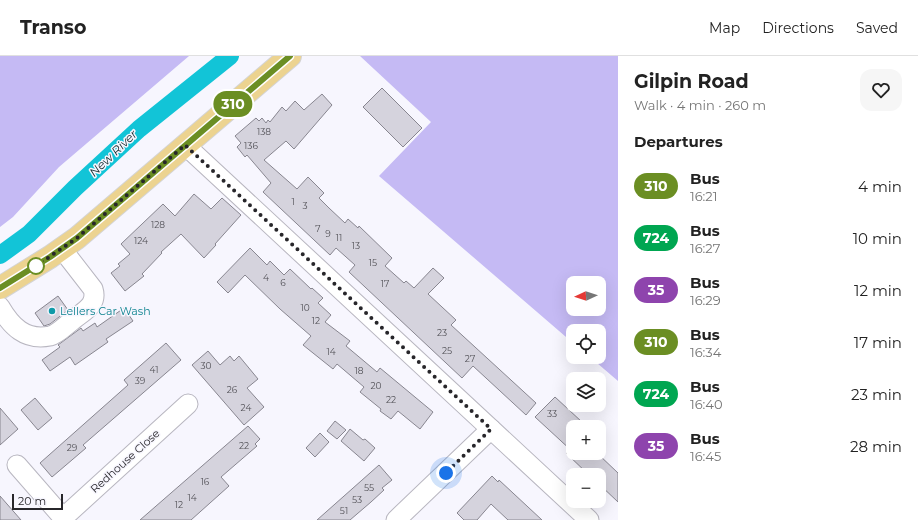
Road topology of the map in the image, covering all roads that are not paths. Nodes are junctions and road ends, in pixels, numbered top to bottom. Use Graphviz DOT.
graph roads {
  1 [pos="290,56"];
  2 [pos="185,145"];
  3 [pos="62,249"];
  4 [pos="0,288"];
  5 [pos="0,307"];
  6 [pos="188,404"];
  7 [pos="491,429"];
  8 [pos="18,466"];
  9 [pos="64,519"];
  10 [pos="396,520"];
  11 [pos="588,520"];
  1 -- 2 [label="main road"];
  2 -- 3 [label="main road"];
  2 -- 7 [label="street"];
  3 -- 4 [label="main road"];
  3 -- 5 [label="street"];
  6 -- 9 [label="street, Redhouse Close"];
  7 -- 10 [label="street"];
  7 -- 11 [label="street"];
  8 -- 9 [label="street, Redhouse Close"];
}
